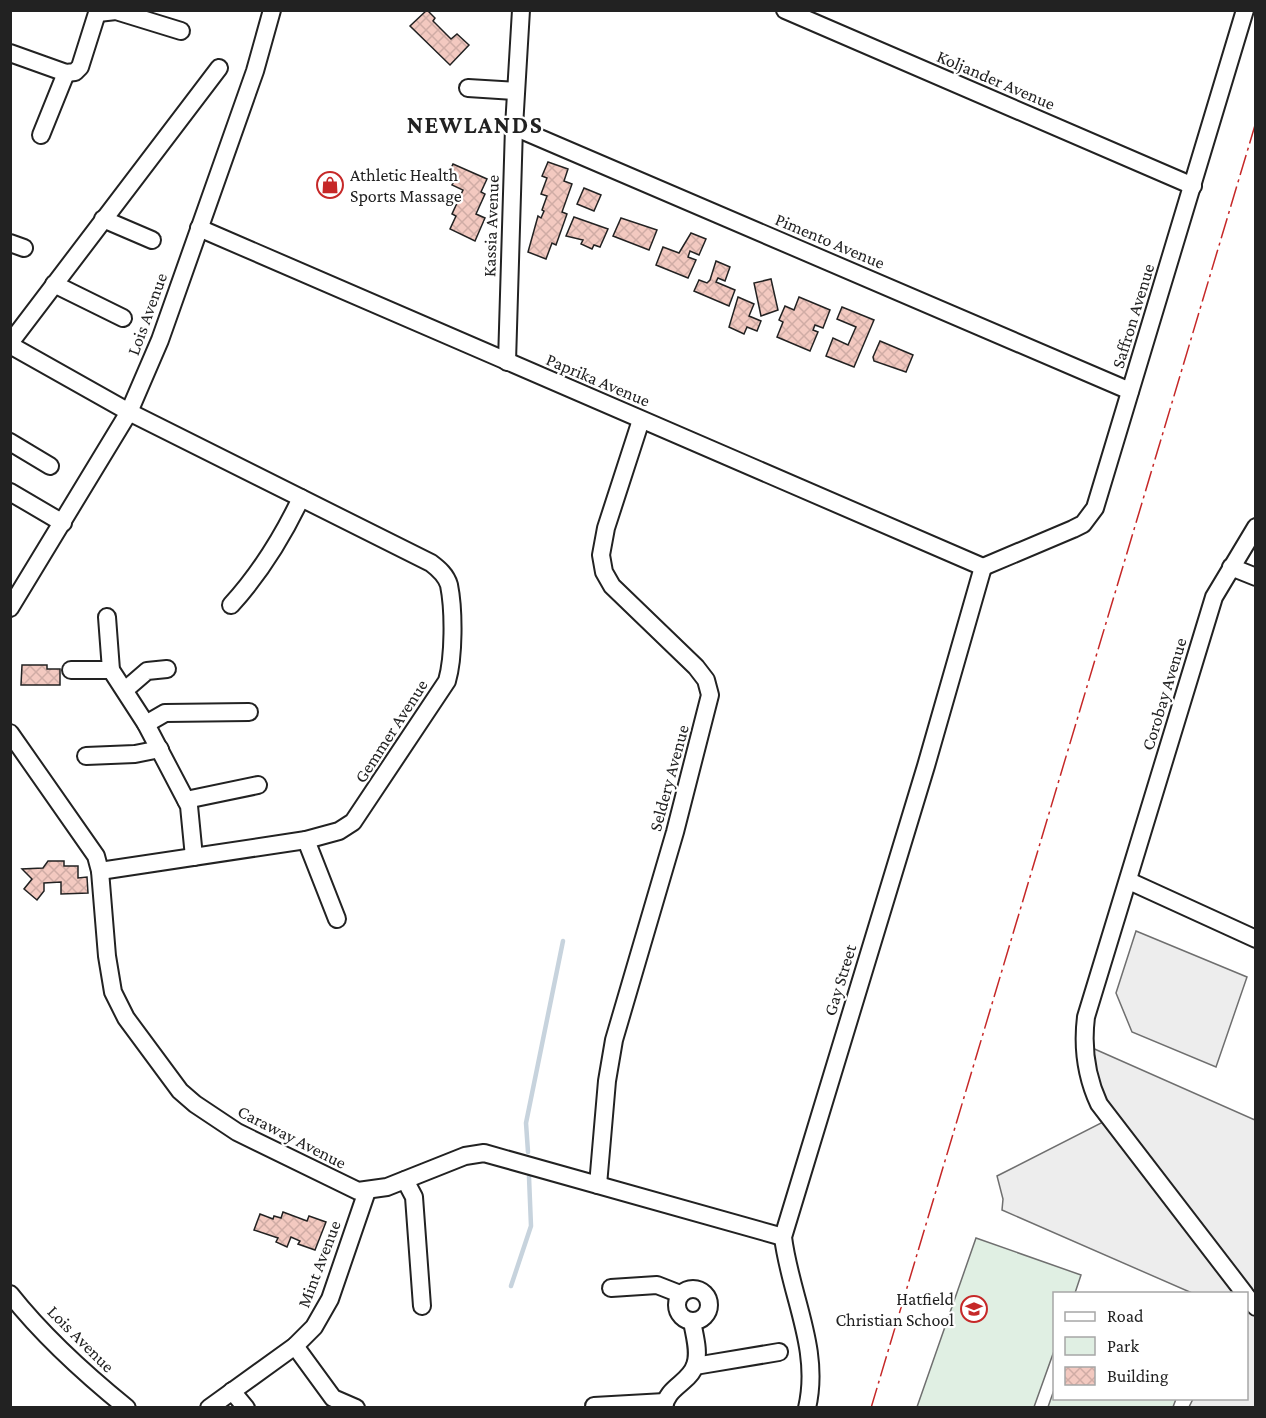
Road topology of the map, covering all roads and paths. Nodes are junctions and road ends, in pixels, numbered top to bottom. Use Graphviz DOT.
graph roads {
  1 [pos="272,10"];
  2 [pos="521,10"];
  3 [pos="785,10"];
  4 [pos="1245,10"];
  5 [pos="98,12"];
  6 [pos="181,32"];
  7 [pos="10,53"];
  8 [pos="219,68"];
  9 [pos="66,73"];
  10 [pos="468,88"];
  11 [pos="516,91"];
  12 [pos="514,127"];
  13 [pos="41,135"];
  14 [pos="1193,186"];
  15 [pos="103,219"];
  16 [pos="199,228"];
  17 [pos="152,240"];
  18 [pos="54,284"];
  19 [pos="123,318"];
  20 [pos="10,344"];
  21 [pos="507,362"];
  22 [pos="1130,391"];
  23 [pos="129,412"];
  24 [pos="640,420"];
  25 [pos="10,442"];
  26 [pos="50,466"];
  27 [pos="10,492"];
  28 [pos="301,498"];
  29 [pos="63,524"];
  30 [pos="1256,527"];
  31 [pos="983,567"];
  32 [pos="1231,567"];
  33 [pos="1256,577"];
  34 [pos="231,605"];
  35 [pos="10,608"];
  36 [pos="107,617"];
  37 [pos="167,669"];
  38 [pos="71,670"];
  39 [pos="111,670"];
  40 [pos="125,690"];
  41 [pos="249,712"];
  42 [pos="146,724"];
  43 [pos="10,733"];
  44 [pos="160,749"];
  45 [pos="86,756"];
  46 [pos="258,785"];
  47 [pos="186,800"];
  48 [pos="306,840"];
  49 [pos="194,857"];
  50 [pos="100,871"];
  51 [pos="1129,881"];
  52 [pos="337,919"];
  53 [pos="1256,939"];
  54 [pos="405,1180"];
  55 [pos="598,1185"];
  56 [pos="367,1191"];
  57 [pos="783,1237"];
  58 [pos="611,1288"];
  59 [pos="1244,1292"];
  60 [pos="10,1294"];
  61 [pos="680,1294"];
  62 [pos="422,1306"];
  63 [pos="692,1321"];
  64 [pos="295,1346"];
  65 [pos="778,1352"];
  66 [pos="695,1366"];
  67 [pos="232,1391"];
  68 [pos="665,1405"];
  69 [pos="594,1406"];
  70 [pos="127,1407"];
  71 [pos="209,1407"];
  72 [pos="246,1407"];
  73 [pos="356,1407"];
  74 [pos="807,1407"];
  1 -- 16 [label="street, Lois Avenue"];
  2 -- 11 [label="street, Kassia Avenue"];
  3 -- 14 [label="street, Koljander Avenue"];
  4 -- 14 [label="street, Saffron Avenue"];
  5 -- 6 [label="street"];
  5 -- 9 [label="street"];
  7 -- 9 [label="street"];
  8 -- 15 [label="street"];
  9 -- 13 [label="street"];
  10 -- 11 [label="street"];
  11 -- 12 [label="street, Kassia Avenue"];
  12 -- 21 [label="street, Kassia Avenue"];
  12 -- 22 [label="street, Pimento Avenue"];
  14 -- 22 [label="street, Saffron Avenue"];
  15 -- 17 [label="street"];
  15 -- 18 [label="street"];
  16 -- 21 [label="street, Paprika Avenue"];
  16 -- 23 [label="street, Lois Avenue"];
  18 -- 19 [label="street"];
  18 -- 20 [label="street"];
  20 -- 23 [label="street, Gemmer Avenue"];
  21 -- 24 [label="street, Paprika Avenue"];
  22 -- 31 [label="street, Saffron Avenue"];
  23 -- 28 [label="street, Gemmer Avenue"];
  23 -- 29 [label="street, Lois Avenue"];
  24 -- 31 [label="street, Paprika Avenue"];
  24 -- 55 [label="street, Seldery Avenue"];
  25 -- 26 [label="street"];
  27 -- 29 [label="street"];
  28 -- 34 [label="street"];
  28 -- 48 [label="street, Gemmer Avenue"];
  29 -- 35 [label="street, Lois Avenue"];
  30 -- 32 [label="street, Corobay Avenue"];
  31 -- 57 [label="street, Gay Street"];
  32 -- 33 [label="street"];
  32 -- 51 [label="street, Corobay Avenue"];
  36 -- 39 [label="street"];
  37 -- 40 [label="street"];
  38 -- 39 [label="street"];
  39 -- 40 [label="street"];
  40 -- 42 [label="street"];
  41 -- 42 [label="street"];
  42 -- 44 [label="street"];
  43 -- 50 [label="street, Caraway Avenue"];
  44 -- 45 [label="street"];
  44 -- 47 [label="street"];
  46 -- 47 [label="street"];
  47 -- 49 [label="street"];
  48 -- 49 [label="street, Gemmer Avenue"];
  48 -- 52 [label="street"];
  49 -- 50 [label="street, Gemmer Avenue"];
  50 -- 56 [label="street, Caraway Avenue"];
  51 -- 53 [label="street"];
  51 -- 59 [label="street, Corobay Avenue"];
  54 -- 55 [label="street"];
  54 -- 56 [label="street"];
  54 -- 62 [label="street"];
  55 -- 57 [label="street"];
  56 -- 64 [label="street, Mint Avenue"];
  57 -- 74 [label="street, Gay Street"];
  58 -- 61 [label="street"];
  60 -- 70 [label="street, Lois Avenue"];
  61 -- 63 [label="street"];
  61 -- 63 [label="street"];
  63 -- 66 [label="street"];
  64 -- 67 [label="street, Mint Avenue"];
  64 -- 73 [label="street"];
  65 -- 66 [label="street"];
  66 -- 68 [label="street"];
  67 -- 71 [label="street, Mint Avenue"];
  67 -- 72 [label="street"];
  68 -- 69 [label="street"];
}
